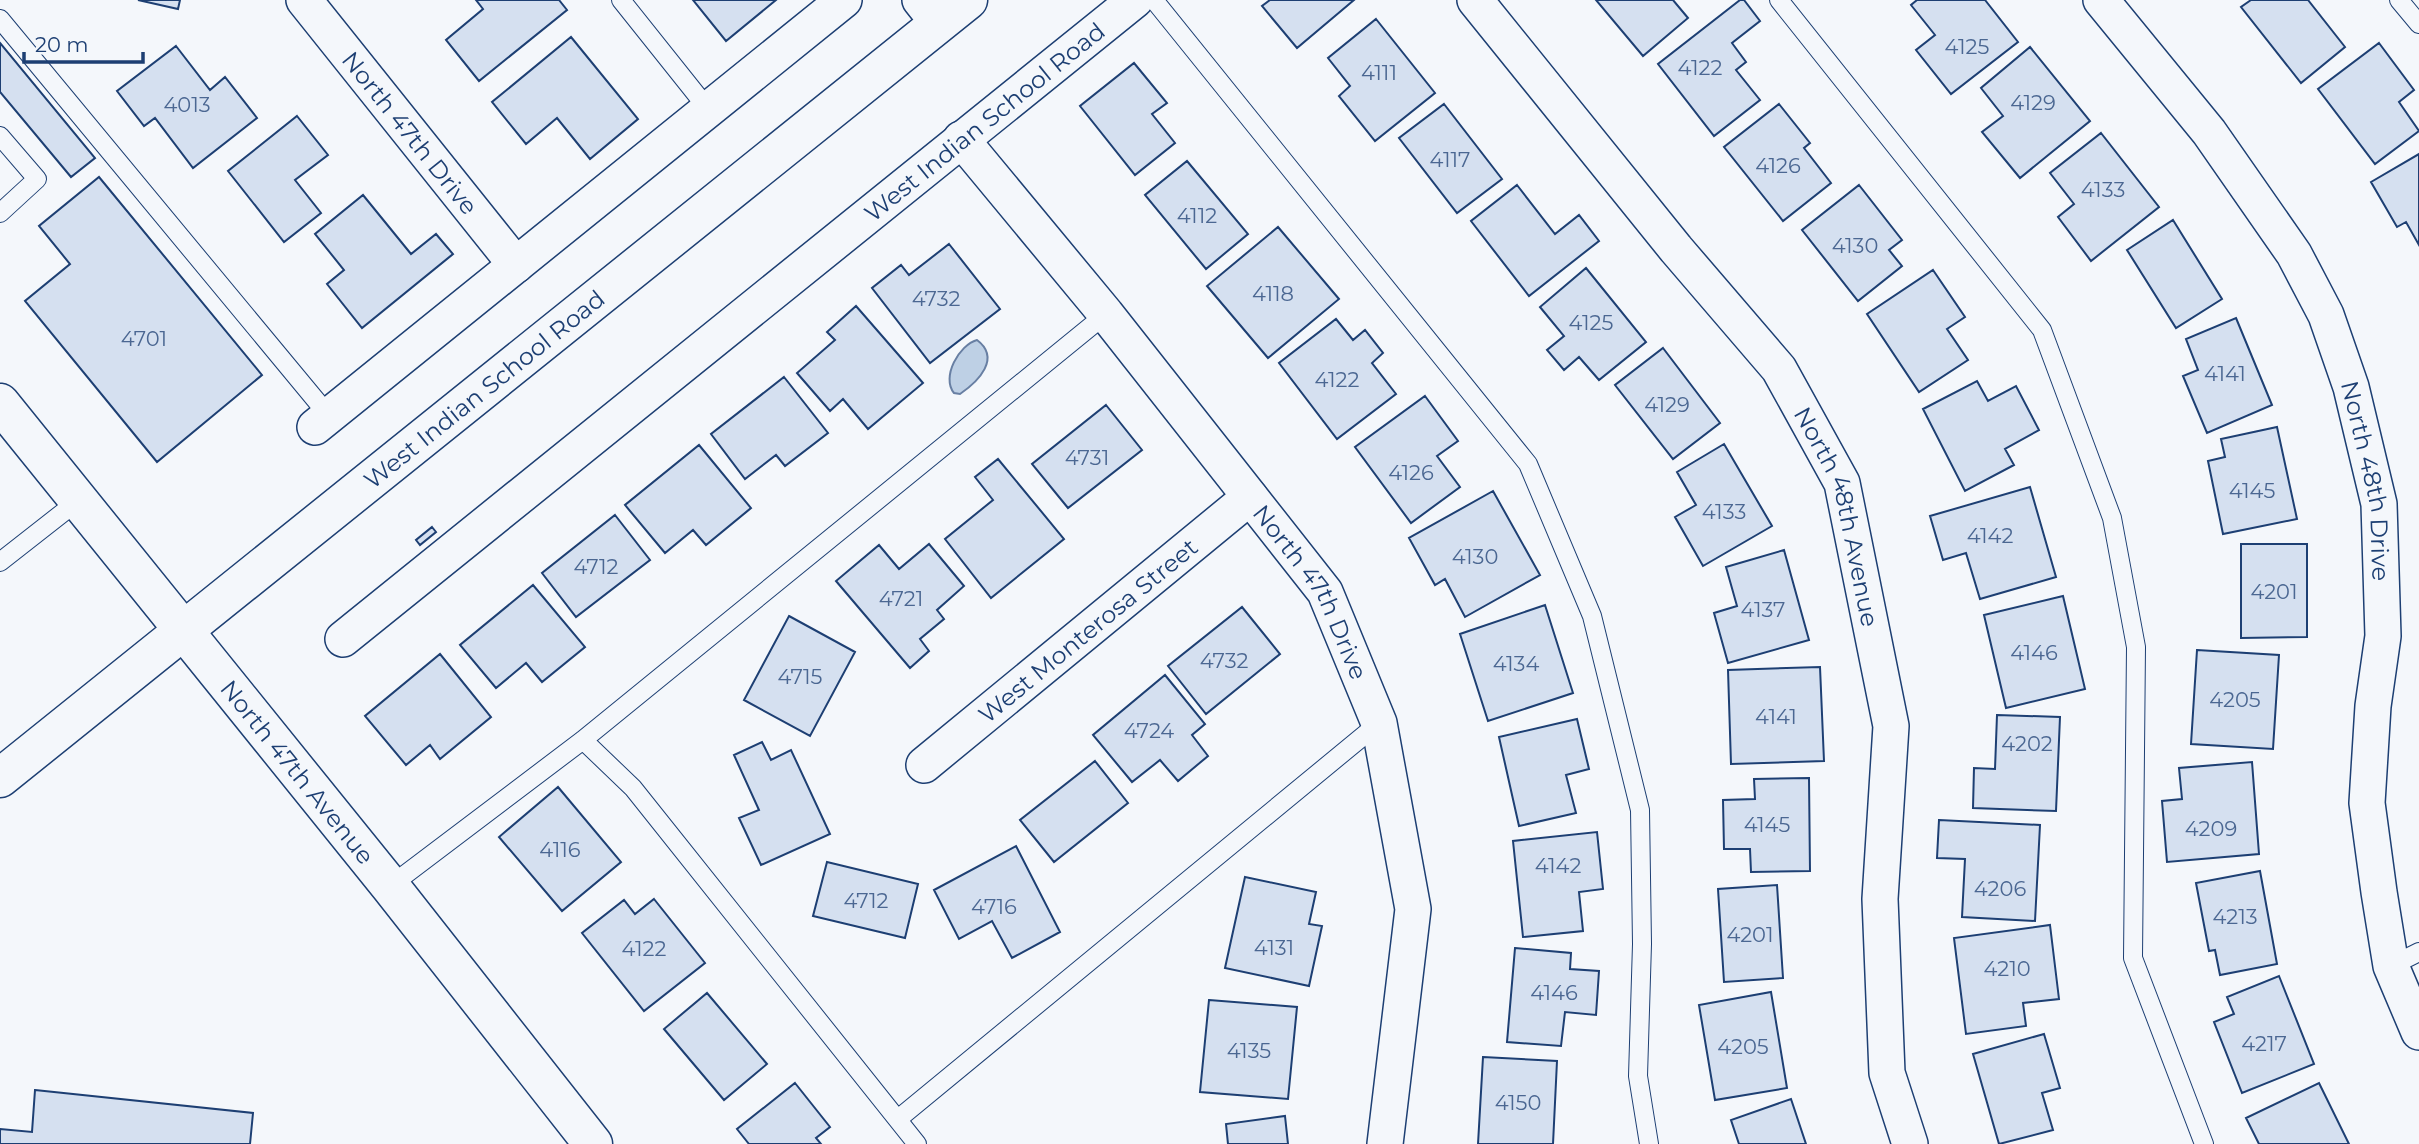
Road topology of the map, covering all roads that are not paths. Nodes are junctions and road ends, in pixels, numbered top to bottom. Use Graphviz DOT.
graph roads {
  1 [pos="304,0"];
  2 [pos="621,0"];
  3 [pos="844,0"];
  4 [pos="968,0"];
  5 [pos="1135,0"];
  6 [pos="1154,0"];
  7 [pos="1475,0"];
  8 [pos="1779,0"];
  9 [pos="2101,0"];
  10 [pos="2399,0"];
  11 [pos="929,12"];
  12 [pos="0,19"];
  13 [pos="2419,24"];
  14 [pos="708,109"];
  15 [pos="0,136"];
  16 [pos="961,139"];
  17 [pos="0,213"];
  18 [pos="516,265"];
  19 [pos="1106,314"];
  20 [pos="1,405"];
  21 [pos="322,421"];
  22 [pos="1250,497"];
  23 [pos="79,500"];
  24 [pos="0,562"];
  25 [pos="184,630"];
  26 [pos="343,639"];
  27 [pos="1379,723"];
  28 [pos="583,740"];
  29 [pos="924,765"];
  30 [pos="0,778"];
  31 [pos="390,886"];
  32 [pos="2405,959"];
  33 [pos="2419,1032"];
  34 [pos="898,1119"];
  35 [pos="593,1144"];
  36 [pos="918,1144"];
  37 [pos="1385,1144"];
  38 [pos="1649,1144"];
  39 [pos="1910,1144"];
  40 [pos="2204,1144"];
  1 -- 18 [label="street, North 47th Drive"];
  2 -- 14 [label="lane"];
  3 -- 14 [label="street"];
  4 -- 11 [label="main road, West Indian School Road"];
  5 -- 16 [label="street, West Indian School Road"];
  6 -- 38 [label="lane"];
  7 -- 39 [label="street, North 48th Avenue"];
  8 -- 40 [label="lane"];
  9 -- 32 [label="street, North 48th Drive"];
  10 -- 13 [label="lane"];
  11 -- 25 [label="main road, West Indian School Road"];
  12 -- 21 [label="lane"];
  14 -- 18 [label="street"];
  15 -- 17 [label="lane"];
  16 -- 19 [label="street, North 47th Drive"];
  16 -- 26 [label="street, West Indian School Road"];
  18 -- 21 [label="street"];
  19 -- 22 [label="street, North 47th Drive"];
  19 -- 28 [label="lane"];
  20 -- 23 [label="main road, North 47th Avenue"];
  22 -- 27 [label="street, North 47th Drive"];
  22 -- 29 [label="street, West Monterosa Street"];
  23 -- 24 [label="lane"];
  23 -- 25 [label="main road, North 47th Avenue"];
  25 -- 30 [label="main road, West Indian School Road"];
  25 -- 31 [label="main road, North 47th Avenue"];
  27 -- 34 [label="lane"];
  27 -- 37 [label="street, North 47th Drive"];
  28 -- 31 [label="lane"];
  28 -- 34 [label="lane"];
  31 -- 35 [label="main road, North 47th Avenue"];
  32 -- 33 [label="street, North 48th Drive"];
  34 -- 36 [label="lane"];
}
